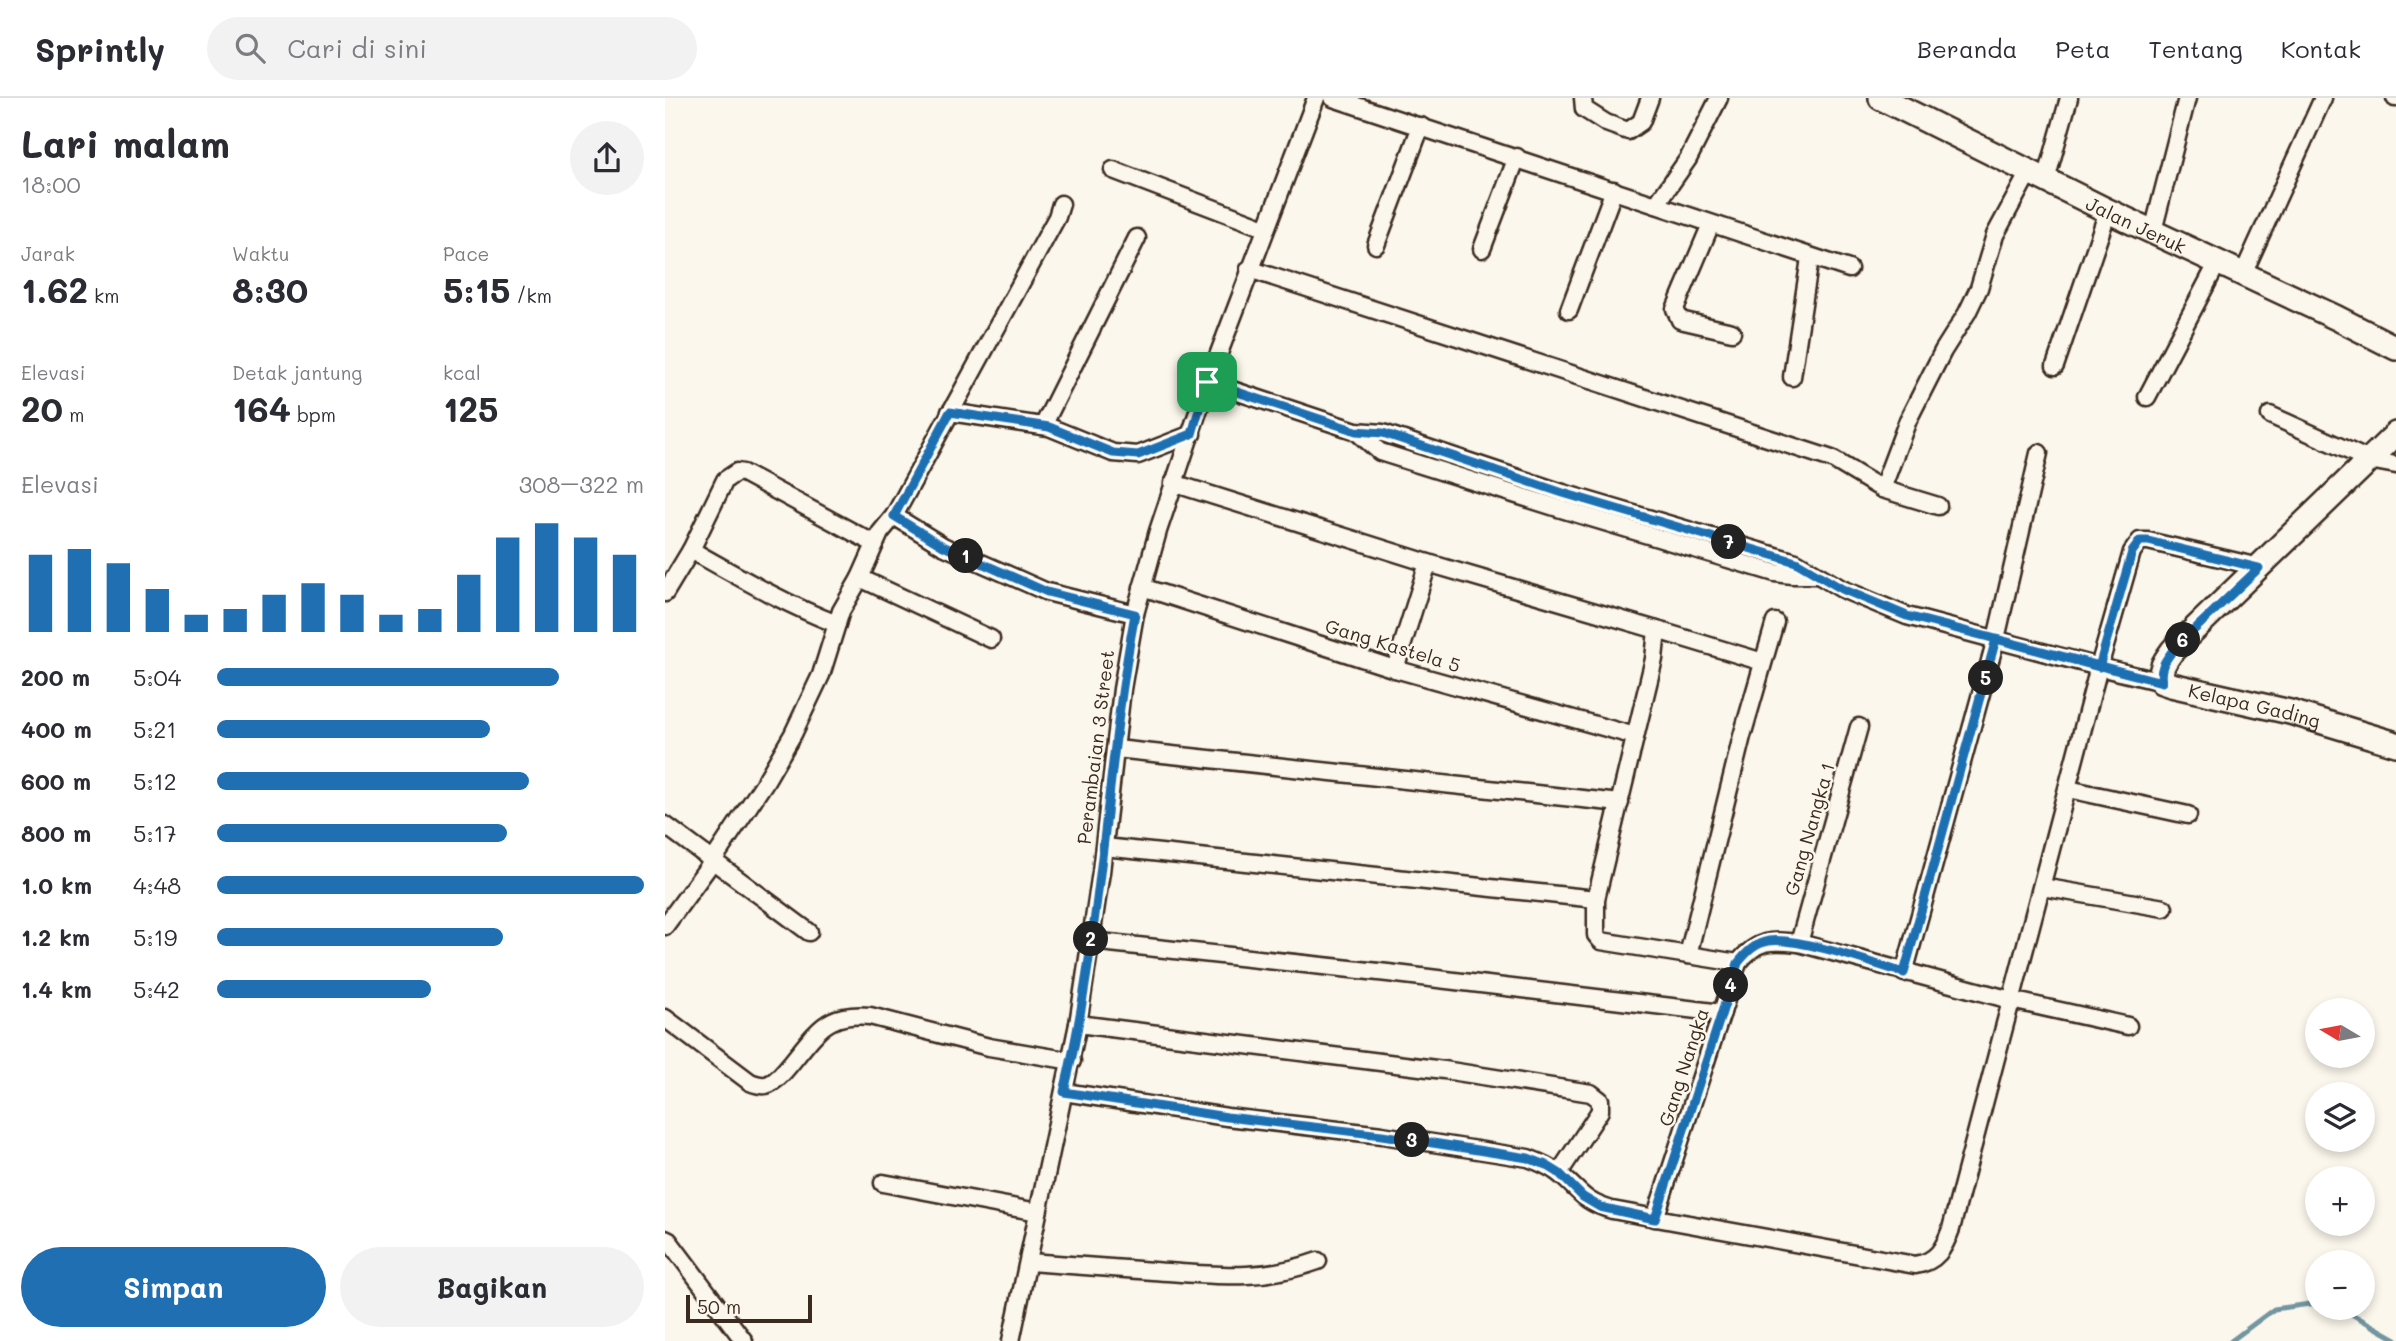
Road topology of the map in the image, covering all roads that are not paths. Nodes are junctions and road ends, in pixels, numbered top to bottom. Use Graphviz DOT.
graph roads {
  1 [pos="1316,98"];
  2 [pos="1333,98"];
  3 [pos="1583,98"];
  4 [pos="1650,98"];
  5 [pos="1719,98"];
  6 [pos="1881,98"];
  7 [pos="2069,98"];
  8 [pos="2187,98"];
  9 [pos="2323,98"];
  10 [pos="1421,126"];
  11 [pos="1517,157"];
  12 [pos="1113,170"];
  13 [pos="2038,176"];
  14 [pos="1614,190"];
  15 [pos="1061,204"];
  16 [pos="1656,205"];
  17 [pos="2108,211"];
  18 [pos="1711,224"];
  19 [pos="1265,228"];
  20 [pos="2153,232"];
  21 [pos="1137,238"];
  22 [pos="1376,245"];
  23 [pos="1482,249"];
  24 [pos="1810,258"];
  25 [pos="2218,262"];
  26 [pos="1249,269"];
  27 [pos="1849,269"];
  28 [pos="2243,274"];
  29 [pos="1569,310"];
  30 [pos="1732,332"];
  31 [pos="2396,348"];
  32 [pos="2055,366"];
  33 [pos="1792,377"];
  34 [pos="1207,382"];
  35 [pos="2147,397"];
  36 [pos="950,412"];
  37 [pos="2270,415"];
  38 [pos="1043,426"];
  39 [pos="1192,434"];
  40 [pos="2396,434"];
  41 [pos="2039,453"];
  42 [pos="2369,460"];
  43 [pos="2396,465"];
  44 [pos="1173,483"];
  45 [pos="1882,489"];
  46 [pos="1938,506"];
  47 [pos="894,516"];
  48 [pos="875,544"];
  49 [pos="691,550"];
  50 [pos="1428,563"];
  51 [pos="2259,568"];
  52 [pos="860,578"];
  53 [pos="1142,587"];
  54 [pos="665,593"];
  55 [pos="1135,614"];
  56 [pos="1775,622"];
  57 [pos="837,624"];
  58 [pos="1657,630"];
  59 [pos="991,639"];
  60 [pos="1996,639"];
  61 [pos="1763,662"];
  62 [pos="2099,667"];
  63 [pos="1395,669"];
  64 [pos="2162,682"];
  65 [pos="1859,727"];
  66 [pos="1635,736"];
  67 [pos="2396,744"];
  68 [pos="1116,749"];
  69 [pos="2068,789"];
  70 [pos="1621,803"];
  71 [pos="2188,816"];
  72 [pos="665,825"];
  73 [pos="1104,847"];
  74 [pos="714,859"];
  75 [pos="2042,887"];
  76 [pos="1596,899"];
  77 [pos="2164,908"];
  78 [pos="665,926"];
  79 [pos="809,932"];
  80 [pos="1091,942"];
  81 [pos="1799,943"];
  82 [pos="1688,955"];
  83 [pos="1738,963"];
  84 [pos="1904,973"];
  85 [pos="2011,1000"];
  86 [pos="1723,1013"];
  87 [pos="665,1018"];
  88 [pos="1078,1024"];
  89 [pos="2129,1026"];
  90 [pos="1072,1061"];
  91 [pos="1064,1092"];
  92 [pos="1559,1173"];
  93 [pos="883,1183"];
  94 [pos="1038,1212"];
  95 [pos="1655,1219"];
  96 [pos="665,1239"];
  97 [pos="1318,1261"];
  98 [pos="1029,1262"];
  99 [pos="744,1341"];
  100 [pos="1011,1341"];
  1 -- 19 [label="street, Perambaian 3 Street"];
  2 -- 10 [label="street"];
  3 -- 4 [label="street"];
  5 -- 16 [label="street"];
  6 -- 13 [label="street, Jalan Jeruk"];
  7 -- 13 [label="street"];
  8 -- 20 [label="street"];
  9 -- 28 [label="street"];
  10 -- 11 [label="street"];
  10 -- 22 [label="street"];
  11 -- 14 [label="street"];
  11 -- 23 [label="street"];
  12 -- 19 [label="street"];
  13 -- 17 [label="street, Jalan Jeruk"];
  13 -- 45 [label="street"];
  14 -- 16 [label="street"];
  14 -- 29 [label="street"];
  15 -- 36 [label="street"];
  16 -- 18 [label="street"];
  17 -- 20 [label="street, Jalan Jeruk"];
  17 -- 32 [label="street"];
  18 -- 24 [label="street"];
  18 -- 30 [label="street"];
  19 -- 26 [label="street, Perambaian 3 Street"];
  20 -- 25 [label="street, Jalan Jeruk"];
  21 -- 38 [label="street"];
  24 -- 27 [label="street"];
  24 -- 33 [label="street"];
  25 -- 28 [label="street, Jalan Jeruk"];
  25 -- 35 [label="street"];
  26 -- 34 [label="street, Perambaian 3 Street"];
  26 -- 45 [label="street"];
  28 -- 31 [label="street, Jalan Jeruk"];
  34 -- 39 [label="street, Perambaian 3 Street"];
  34 -- 60 [label="street"];
  36 -- 38 [label="street"];
  36 -- 47 [label="street"];
  37 -- 42 [label="street"];
  38 -- 39 [label="street"];
  39 -- 44 [label="street, Perambaian 3 Street"];
  40 -- 42 [label="street, Kelapa Gading"];
  41 -- 60 [label="street"];
  42 -- 43 [label="street"];
  42 -- 51 [label="street, Kelapa Gading"];
  44 -- 50 [label="street"];
  44 -- 53 [label="street, Perambaian 3 Street"];
  45 -- 46 [label="street"];
  47 -- 48 [label="street"];
  47 -- 55 [label="street"];
  48 -- 49 [label="street"];
  48 -- 52 [label="street"];
  49 -- 54 [label="street"];
  49 -- 57 [label="street"];
  50 -- 58 [label="street"];
  50 -- 63 [label="street"];
  51 -- 62 [label="street"];
  51 -- 64 [label="street, Kelapa Gading"];
  52 -- 57 [label="street"];
  52 -- 59 [label="street"];
  53 -- 55 [label="street, Perambaian 3 Street"];
  53 -- 63 [label="street, Gang Kastela 5"];
  55 -- 68 [label="street, Perambaian 3 Street"];
  56 -- 61 [label="street"];
  57 -- 74 [label="street"];
  58 -- 61 [label="street"];
  58 -- 66 [label="street"];
  60 -- 62 [label="street"];
  60 -- 84 [label="street"];
  61 -- 82 [label="street"];
  62 -- 64 [label="street"];
  62 -- 69 [label="street"];
  63 -- 66 [label="street, Gang Kastela 5"];
  64 -- 67 [label="street, Kelapa Gading"];
  65 -- 81 [label="street, Gang Nangka 1"];
  66 -- 70 [label="street"];
  68 -- 70 [label="street"];
  68 -- 73 [label="street, Perambaian 3 Street"];
  69 -- 71 [label="street"];
  69 -- 75 [label="street"];
  70 -- 76 [label="street"];
  72 -- 74 [label="street"];
  73 -- 76 [label="street"];
  73 -- 80 [label="street, Perambaian 3 Street"];
  74 -- 78 [label="street"];
  74 -- 79 [label="street"];
  75 -- 77 [label="street"];
  75 -- 85 [label="street"];
  76 -- 82 [label="street"];
  80 -- 86 [label="street"];
  80 -- 88 [label="street, Perambaian 3 Street"];
  81 -- 83 [label="street"];
  81 -- 84 [label="street"];
  82 -- 83 [label="street"];
  83 -- 86 [label="street, Gang Nangka"];
  84 -- 85 [label="street"];
  85 -- 89 [label="street"];
  85 -- 95 [label="street"];
  86 -- 95 [label="street, Gang Nangka"];
  87 -- 90 [label="street"];
  88 -- 90 [label="street, Perambaian 3 Street"];
  88 -- 92 [label="street"];
  90 -- 91 [label="street, Perambaian 3 Street"];
  91 -- 92 [label="street"];
  91 -- 94 [label="street, Perambaian 3 Street"];
  92 -- 95 [label="street"];
  93 -- 94 [label="street"];
  94 -- 98 [label="street, Perambaian 3 Street"];
  96 -- 99 [label="street"];
  97 -- 98 [label="street"];
  98 -- 100 [label="street, Perambaian 3 Street"];
}
